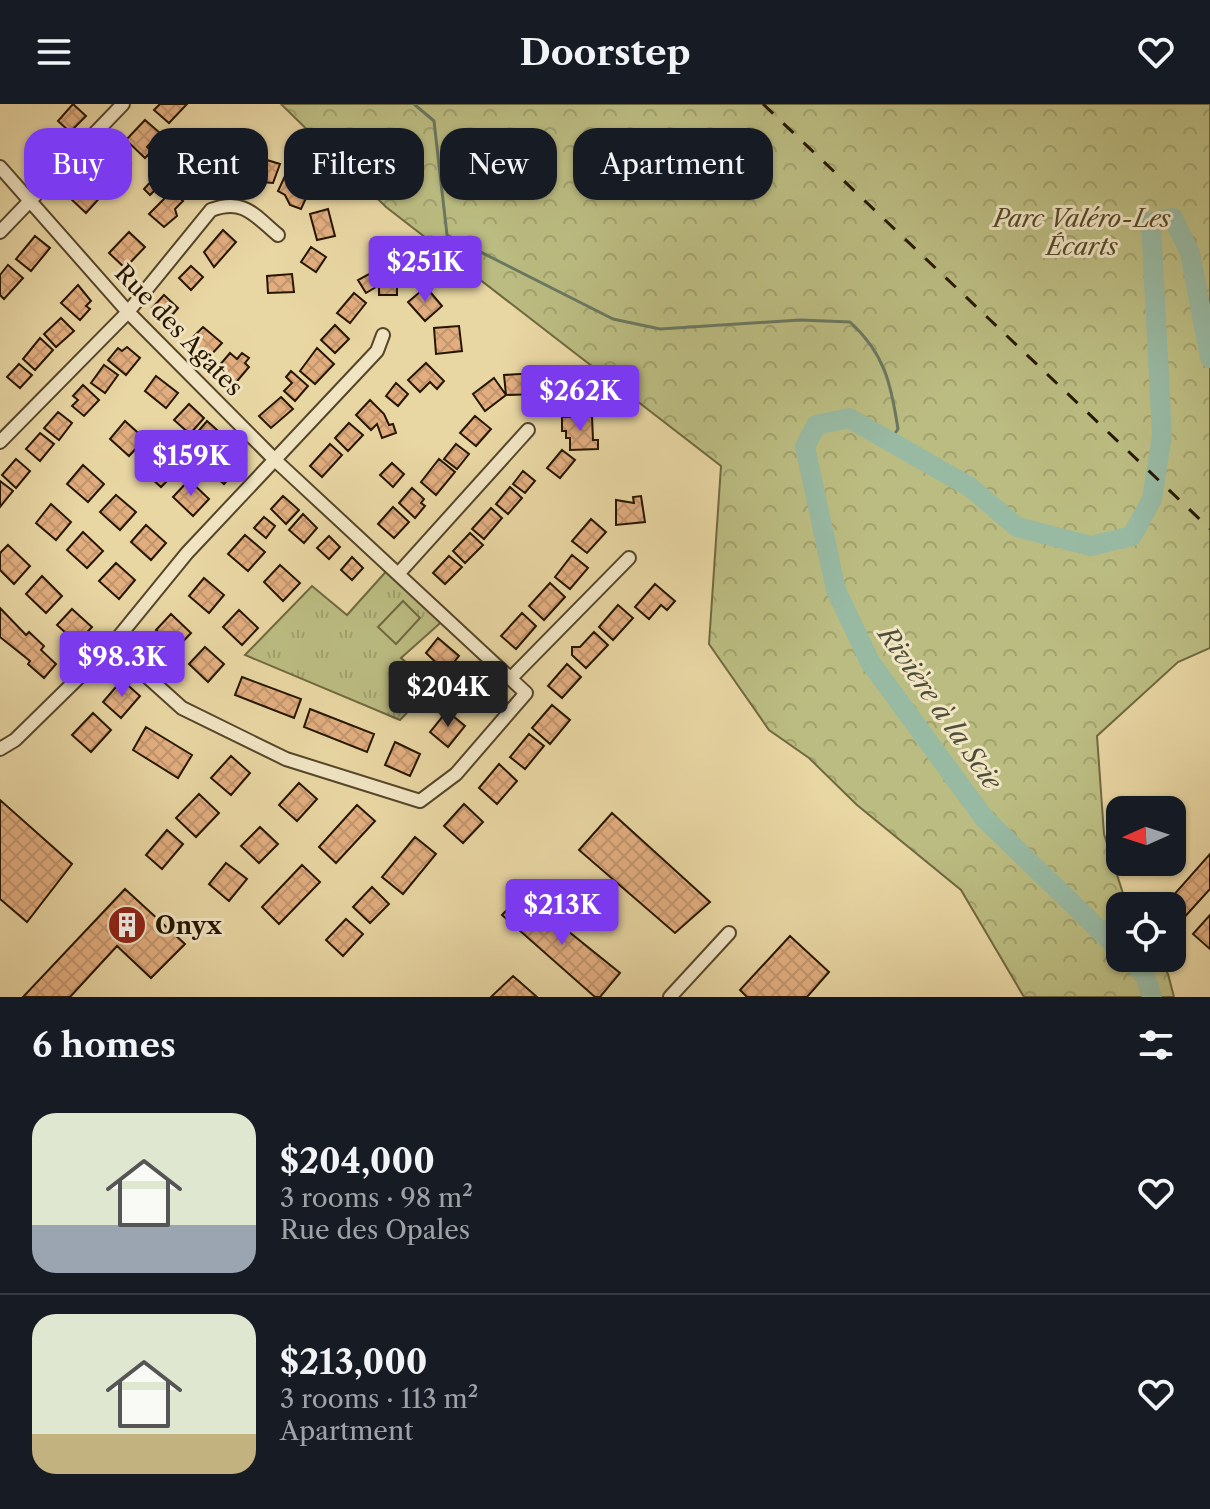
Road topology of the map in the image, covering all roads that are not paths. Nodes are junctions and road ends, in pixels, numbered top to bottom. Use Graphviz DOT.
graph roads {
  1 [pos="123,104"];
  2 [pos="100,128"];
  3 [pos="0,167"];
  4 [pos="24,194"];
  5 [pos="29,200"];
  6 [pos="0,232"];
  7 [pos="278,235"];
  8 [pos="128,312"];
  9 [pos="383,335"];
  10 [pos="528,430"];
  11 [pos="0,442"];
  12 [pos="275,460"];
  13 [pos="629,558"];
  14 [pos="399,573"];
  15 [pos="112,645"];
  16 [pos="512,677"];
  17 [pos="0,749"];
  18 [pos="729,933"];
  19 [pos="670,997"];
  1 -- 2 [label="street"];
  3 -- 4 [label="street, Rue des Agates"];
  5 -- 6 [label="street"];
  5 -- 8 [label="street, Rue des Agates"];
  7 -- 8 [label="street"];
  8 -- 11 [label="street"];
  8 -- 12 [label="street, Rue des Agates"];
  9 -- 12 [label="street"];
  10 -- 14 [label="street"];
  12 -- 14 [label="street, Rue des Agates"];
  12 -- 15 [label="street"];
  13 -- 16 [label="street"];
  14 -- 16 [label="street, Rue des Agates"];
  15 -- 16 [label="street"];
  15 -- 17 [label="street"];
  18 -- 19 [label="street"];
}
